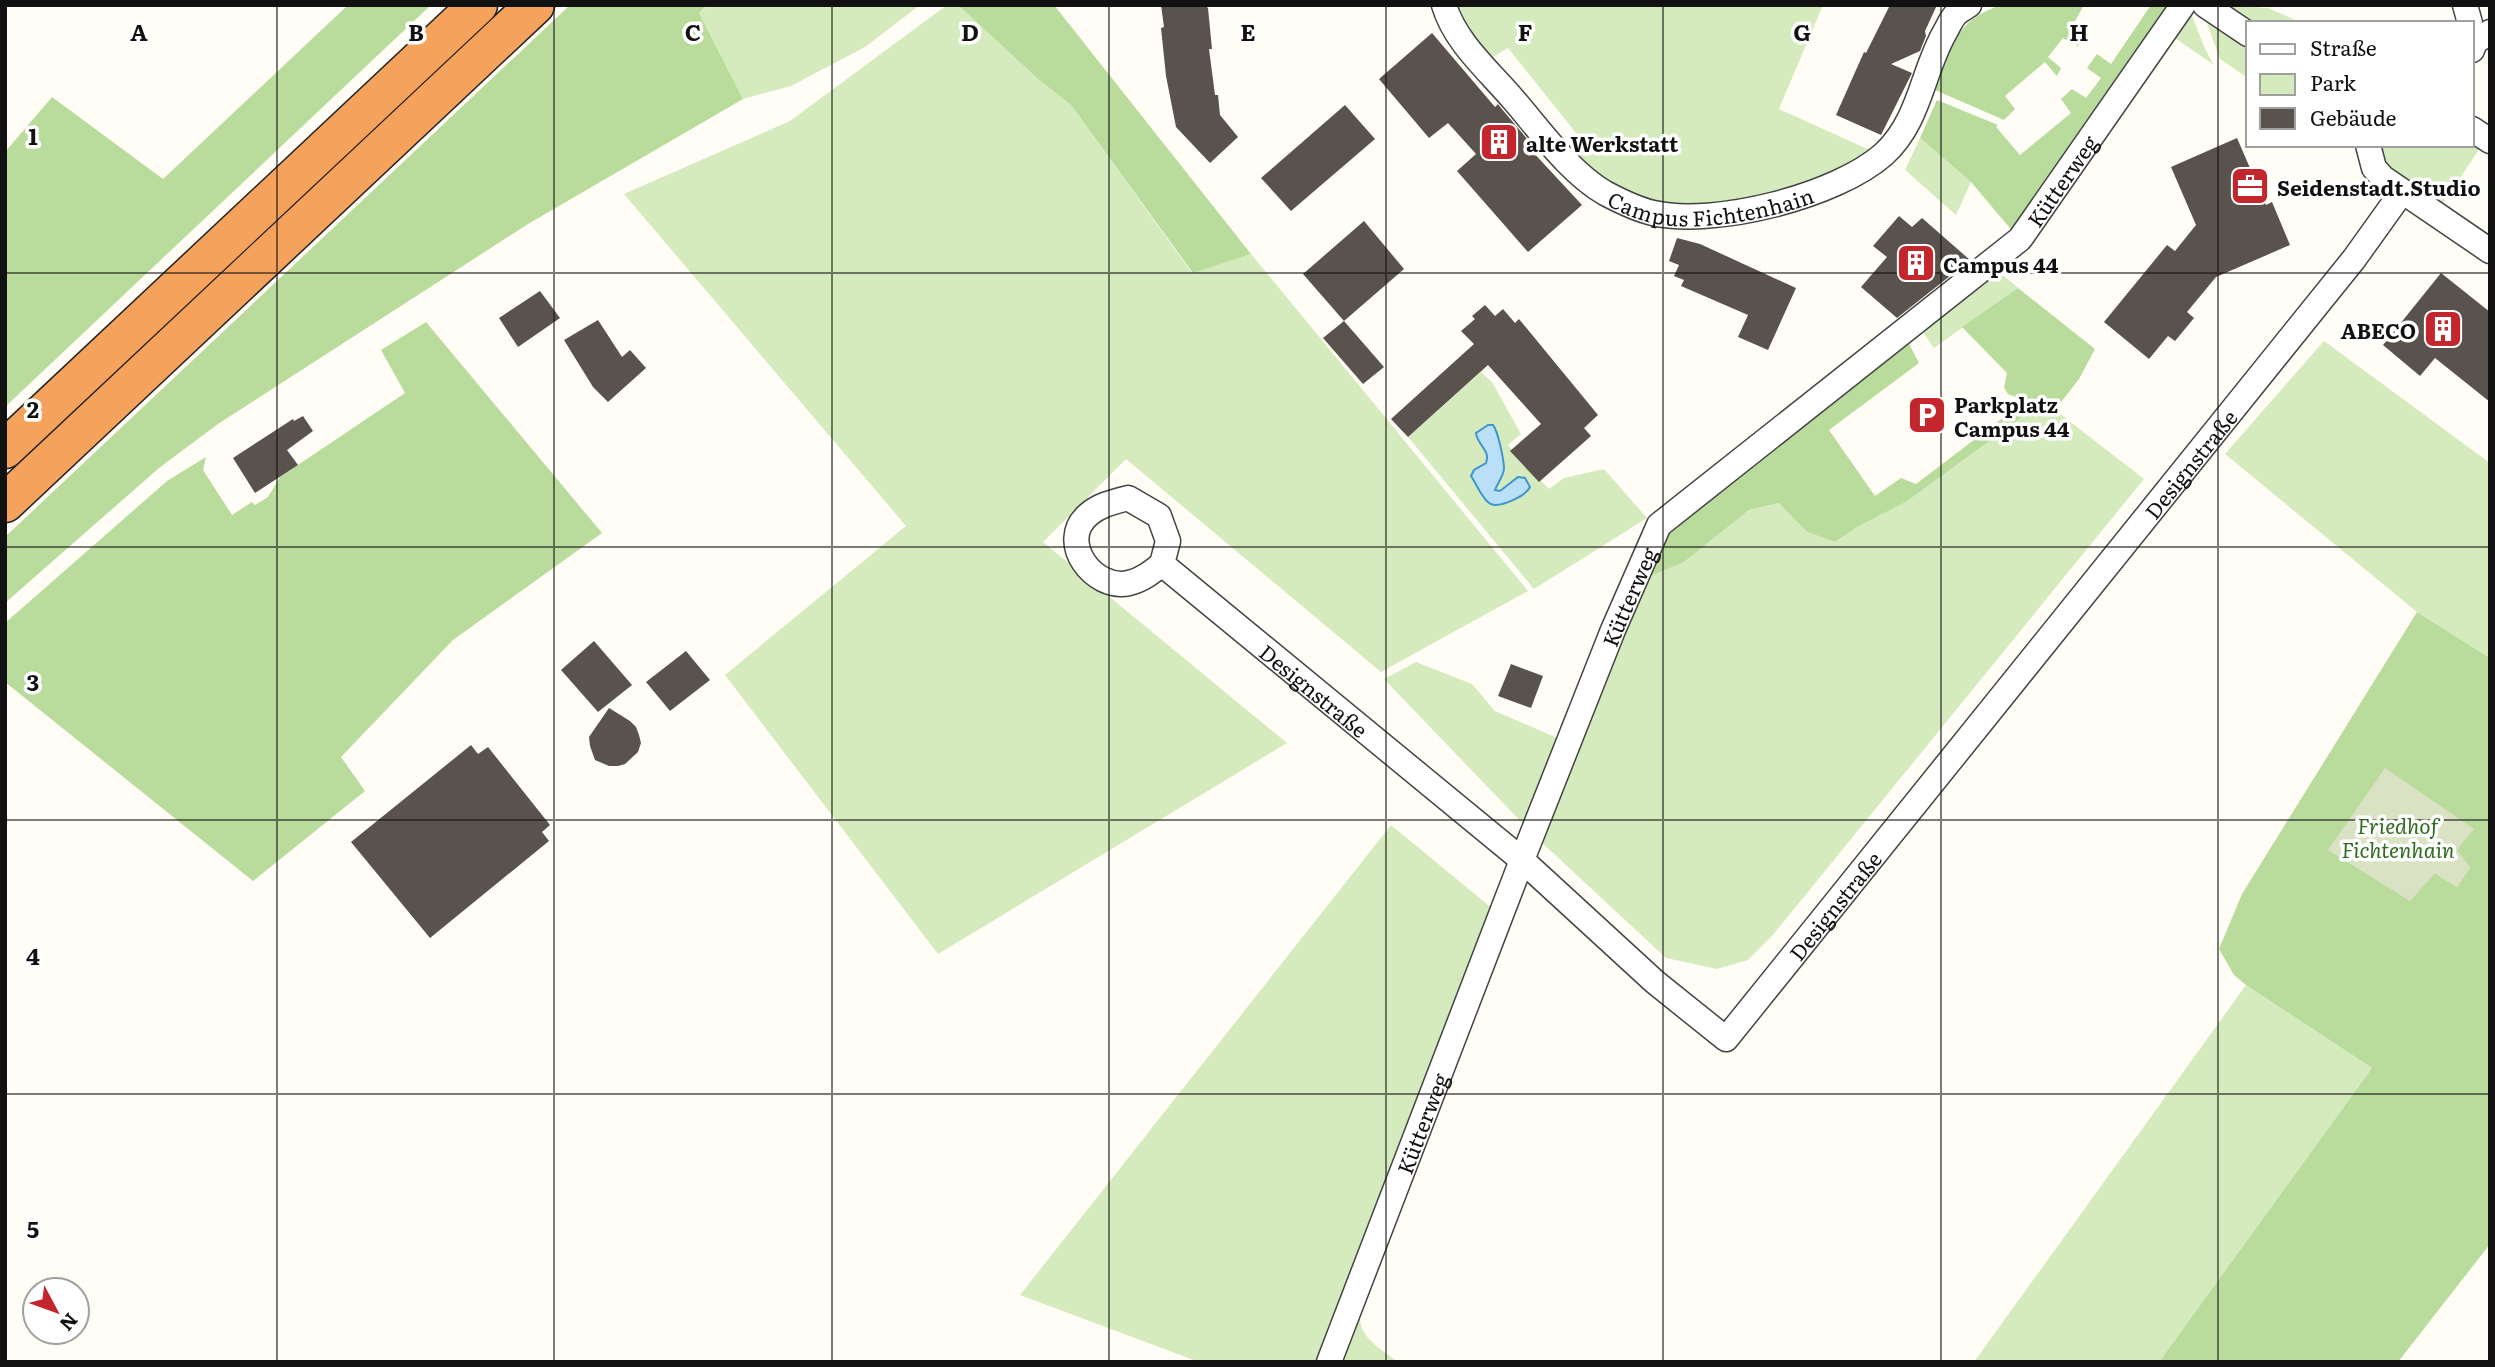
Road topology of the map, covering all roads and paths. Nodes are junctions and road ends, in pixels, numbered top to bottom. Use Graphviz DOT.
graph roads {
  1 [pos="478,5"];
  2 [pos="535,5"];
  3 [pos="1444,5"];
  4 [pos="1969,5"];
  5 [pos="2183,5"];
  6 [pos="2205,5"];
  7 [pos="2246,33"];
  8 [pos="2474,130"];
  9 [pos="2490,141"];
  10 [pos="2369,147"];
  11 [pos="2402,192"];
  12 [pos="2490,251"];
  13 [pos="5,449"];
  14 [pos="5,503"];
  15 [pos="1162,564"];
  16 [pos="1522,860"];
  17 [pos="1329,1362"];
  1 -- 13 [label="highway"];
  2 -- 14 [label="highway"];
  3 -- 4 [label="street, Campus Fichtenhain"];
  5 -- 16 [label="street, Kütterweg"];
  6 -- 7 [label="street"];
  8 -- 9 [label="street"];
  10 -- 11 [label="street"];
  11 -- 12 [label="street"];
  11 -- 16 [label="street, Designstraße"];
  15 -- 16 [label="street, Designstraße"];
  16 -- 17 [label="street, Kütterweg"];
}
